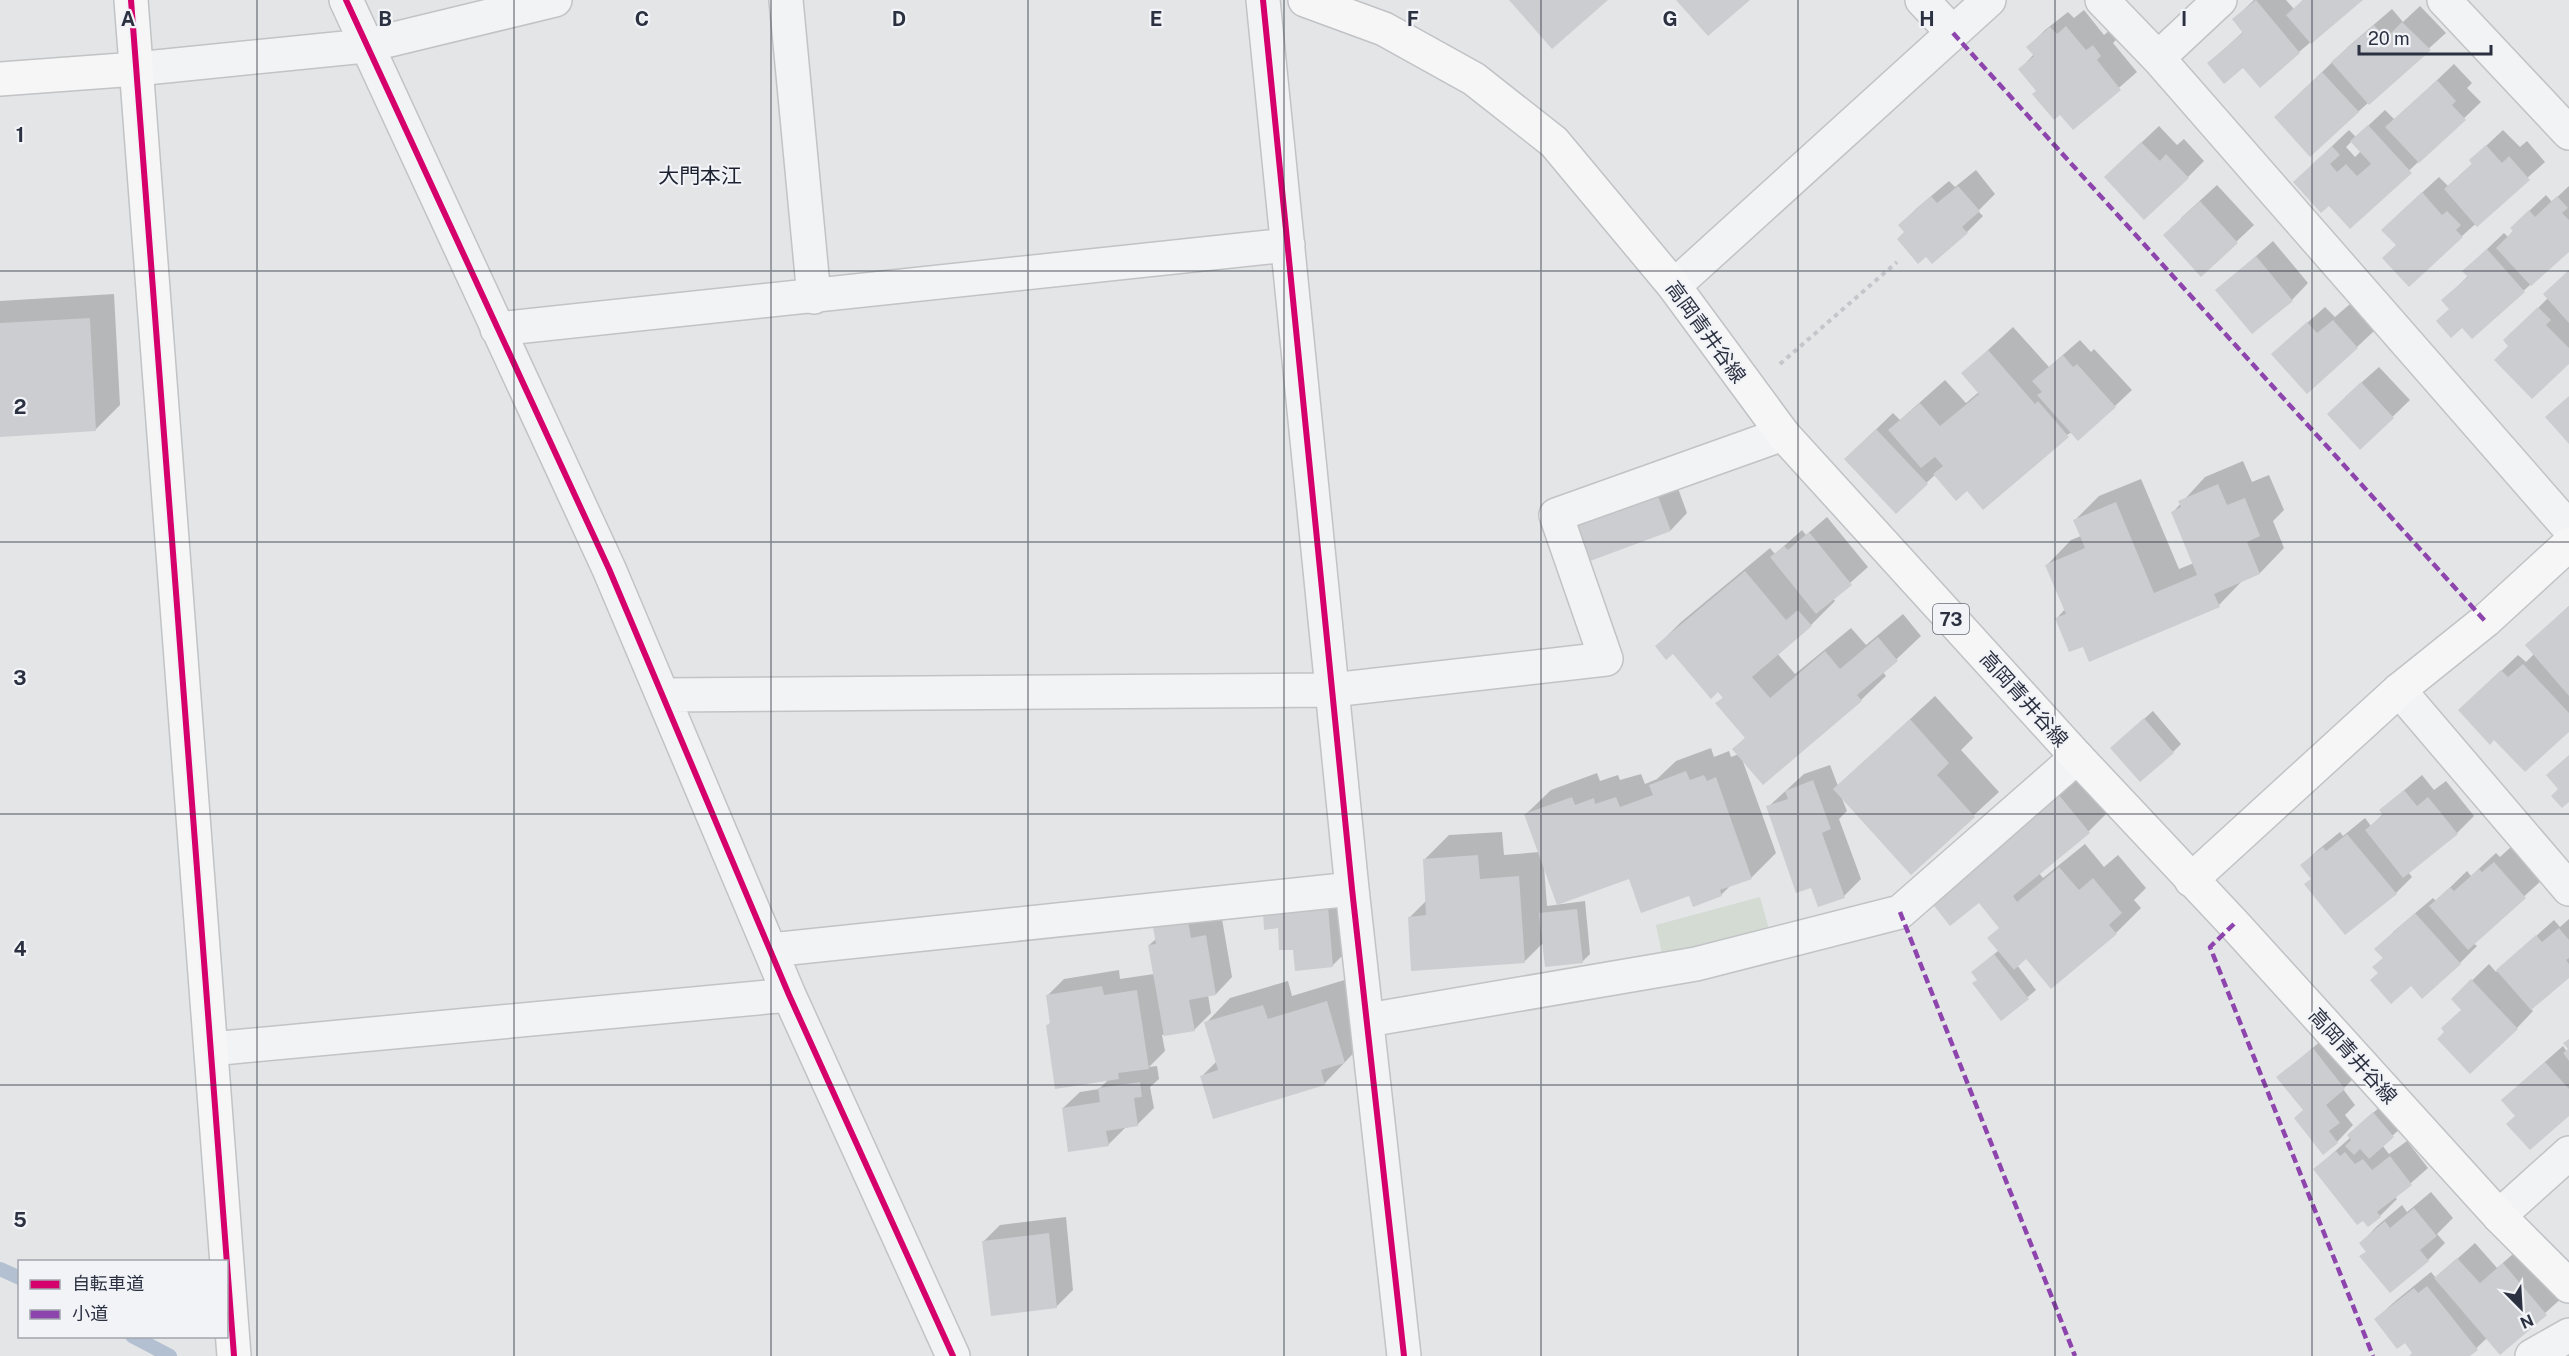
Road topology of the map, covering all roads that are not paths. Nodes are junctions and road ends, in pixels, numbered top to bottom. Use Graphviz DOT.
graph roads {
  1 [pos="131,0"];
  2 [pos="345,0"];
  3 [pos="555,0"];
  4 [pos="786,0"];
  5 [pos="1263,0"];
  6 [pos="1305,0"];
  7 [pos="1923,0"];
  8 [pos="1989,0"];
  9 [pos="2102,0"];
  10 [pos="2220,0"];
  11 [pos="2444,0"];
  12 [pos="1953,33"];
  13 [pos="365,46"];
  14 [pos="2158,58"];
  15 [pos="136,69"];
  16 [pos="0,79"];
  17 [pos="2569,133"];
  18 [pos="1288,245"];
  19 [pos="1674,286"];
  20 [pos="814,297"];
  21 [pos="497,329"];
  22 [pos="1783,434"];
  23 [pos="2569,528"];
  24 [pos="2569,544"];
  25 [pos="1332,690"];
  26 [pos="2399,690"];
  27 [pos="663,696"];
  28 [pos="2077,758"];
  29 [pos="2191,880"];
  30 [pos="1352,889"];
  31 [pos="2569,889"];
  32 [pos="771,950"];
  33 [pos="789,995"];
  34 [pos="1368,1020"];
  35 [pos="211,1049"];
  36 [pos="2569,1153"];
  37 [pos="2499,1216"];
  38 [pos="227,1260"];
  39 [pos="228,1276"];
  40 [pos="2569,1286"];
  41 [pos="2569,1335"];
  42 [pos="234,1356"];
  43 [pos="953,1356"];
  44 [pos="1404,1356"];
  45 [pos="2532,1356"];
  1 -- 15 [label="street"];
  2 -- 13 [label="street"];
  3 -- 13 [label="street"];
  4 -- 20 [label="street"];
  5 -- 18 [label="street"];
  6 -- 19 [label="street, 高岡青井谷線 / 73"];
  7 -- 12 [label="street"];
  8 -- 12 [label="street"];
  9 -- 14 [label="street"];
  10 -- 14 [label="street"];
  11 -- 17 [label="street"];
  12 -- 19 [label="street"];
  13 -- 15 [label="street"];
  13 -- 21 [label="street"];
  14 -- 23 [label="street"];
  15 -- 16 [label="street"];
  15 -- 35 [label="street"];
  18 -- 20 [label="street"];
  18 -- 25 [label="street"];
  19 -- 22 [label="street, 高岡青井谷線 / 73"];
  20 -- 21 [label="street"];
  21 -- 27 [label="street"];
  22 -- 25 [label="street"];
  22 -- 28 [label="street, 高岡青井谷線 / 73"];
  24 -- 26 [label="street"];
  25 -- 27 [label="street"];
  25 -- 30 [label="street"];
  26 -- 29 [label="street"];
  26 -- 31 [label="street"];
  27 -- 32 [label="street"];
  28 -- 29 [label="street, 高岡青井谷線 / 73"];
  28 -- 34 [label="street"];
  29 -- 37 [label="street, 高岡青井谷線 / 73"];
  30 -- 32 [label="street"];
  30 -- 34 [label="street"];
  32 -- 33 [label="street"];
  33 -- 35 [label="street"];
  33 -- 43 [label="street"];
  34 -- 44 [label="street"];
  35 -- 38 [label="street"];
  36 -- 37 [label="street"];
  37 -- 40 [label="street, 高岡青井谷線 / 73"];
  39 -- 42 [label="street"];
  41 -- 45 [label="street"];
}
